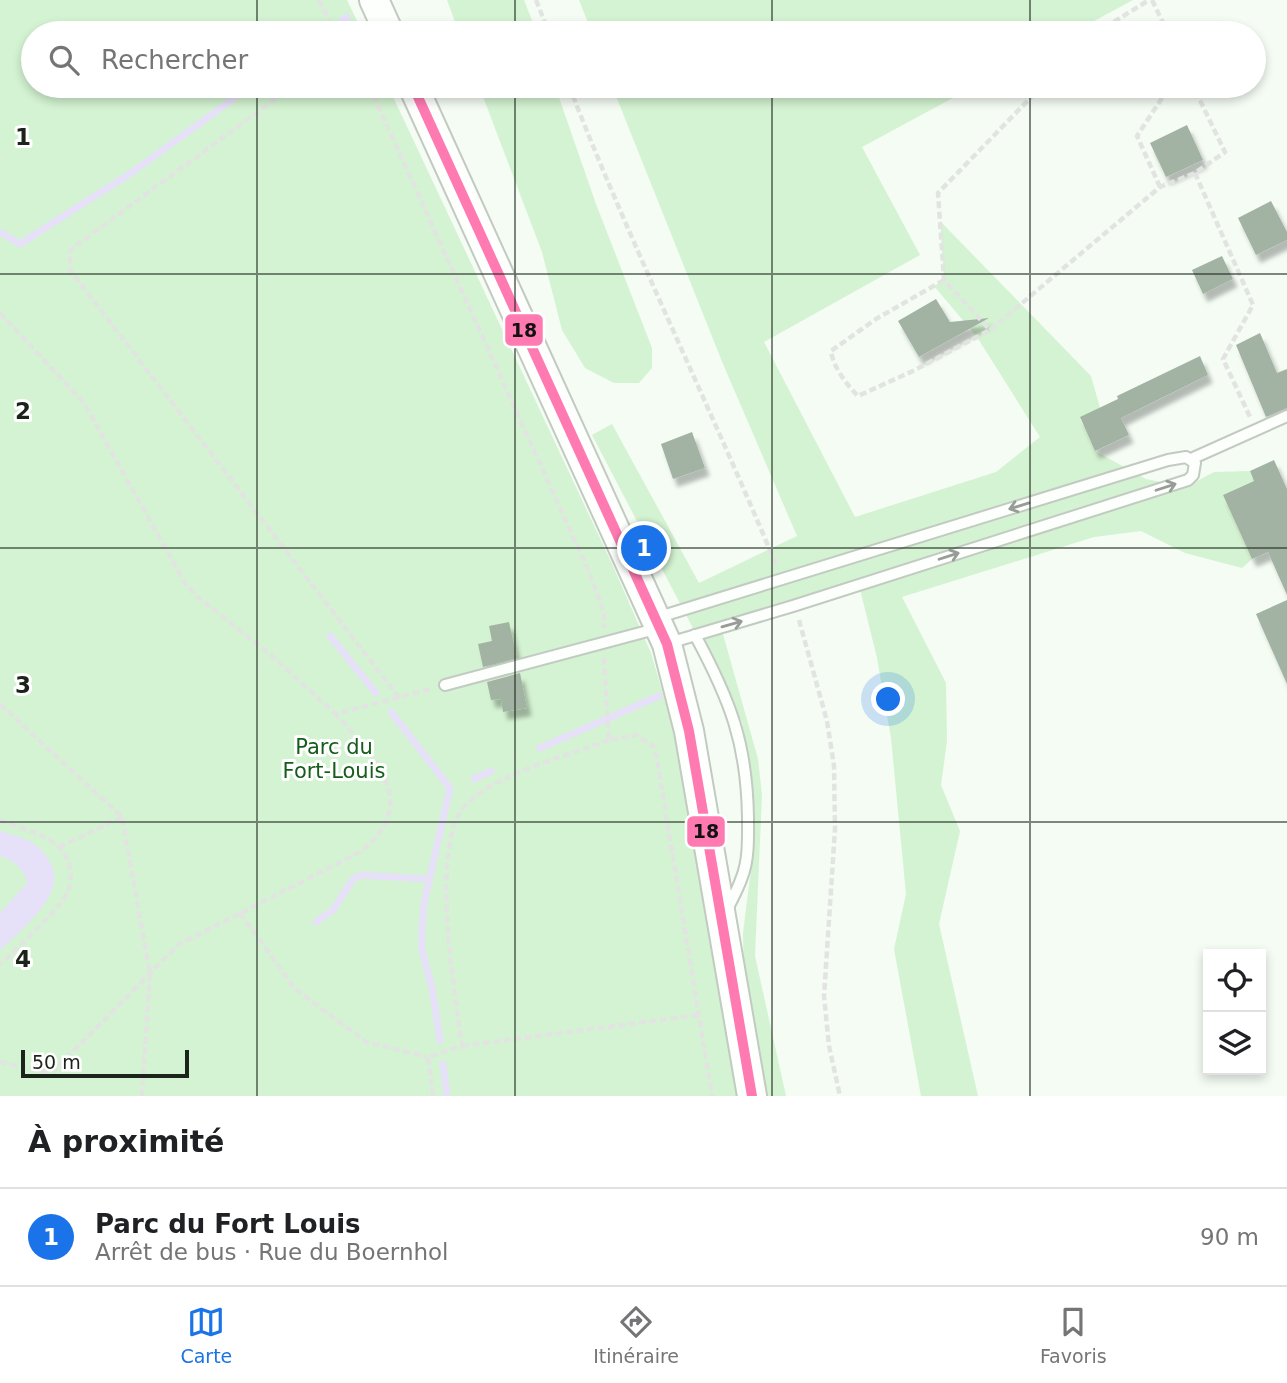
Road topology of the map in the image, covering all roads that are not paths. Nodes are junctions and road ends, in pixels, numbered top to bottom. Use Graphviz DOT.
graph roads {
  1 [pos="374,0"];
  2 [pos="384,21"];
  3 [pos="418,98"];
  4 [pos="1287,416"];
  5 [pos="1191,459"];
  6 [pos="661,630"];
  7 [pos="695,635"];
  8 [pos="445,685"];
  9 [pos="722,920"];
  10 [pos="752,1096"];
  1 -- 2 [label="street"];
  3 -- 6 [label="street"];
  4 -- 5 [label="lane"];
  5 -- 6 [label="lane, one-way"];
  7 -- 5 [label="lane, one-way"];
  6 -- 7 [label="lane"];
  6 -- 8 [label="lane"];
  6 -- 9 [label="street"];
  7 -- 9 [label="lane"];
  9 -- 10 [label="street"];
}
